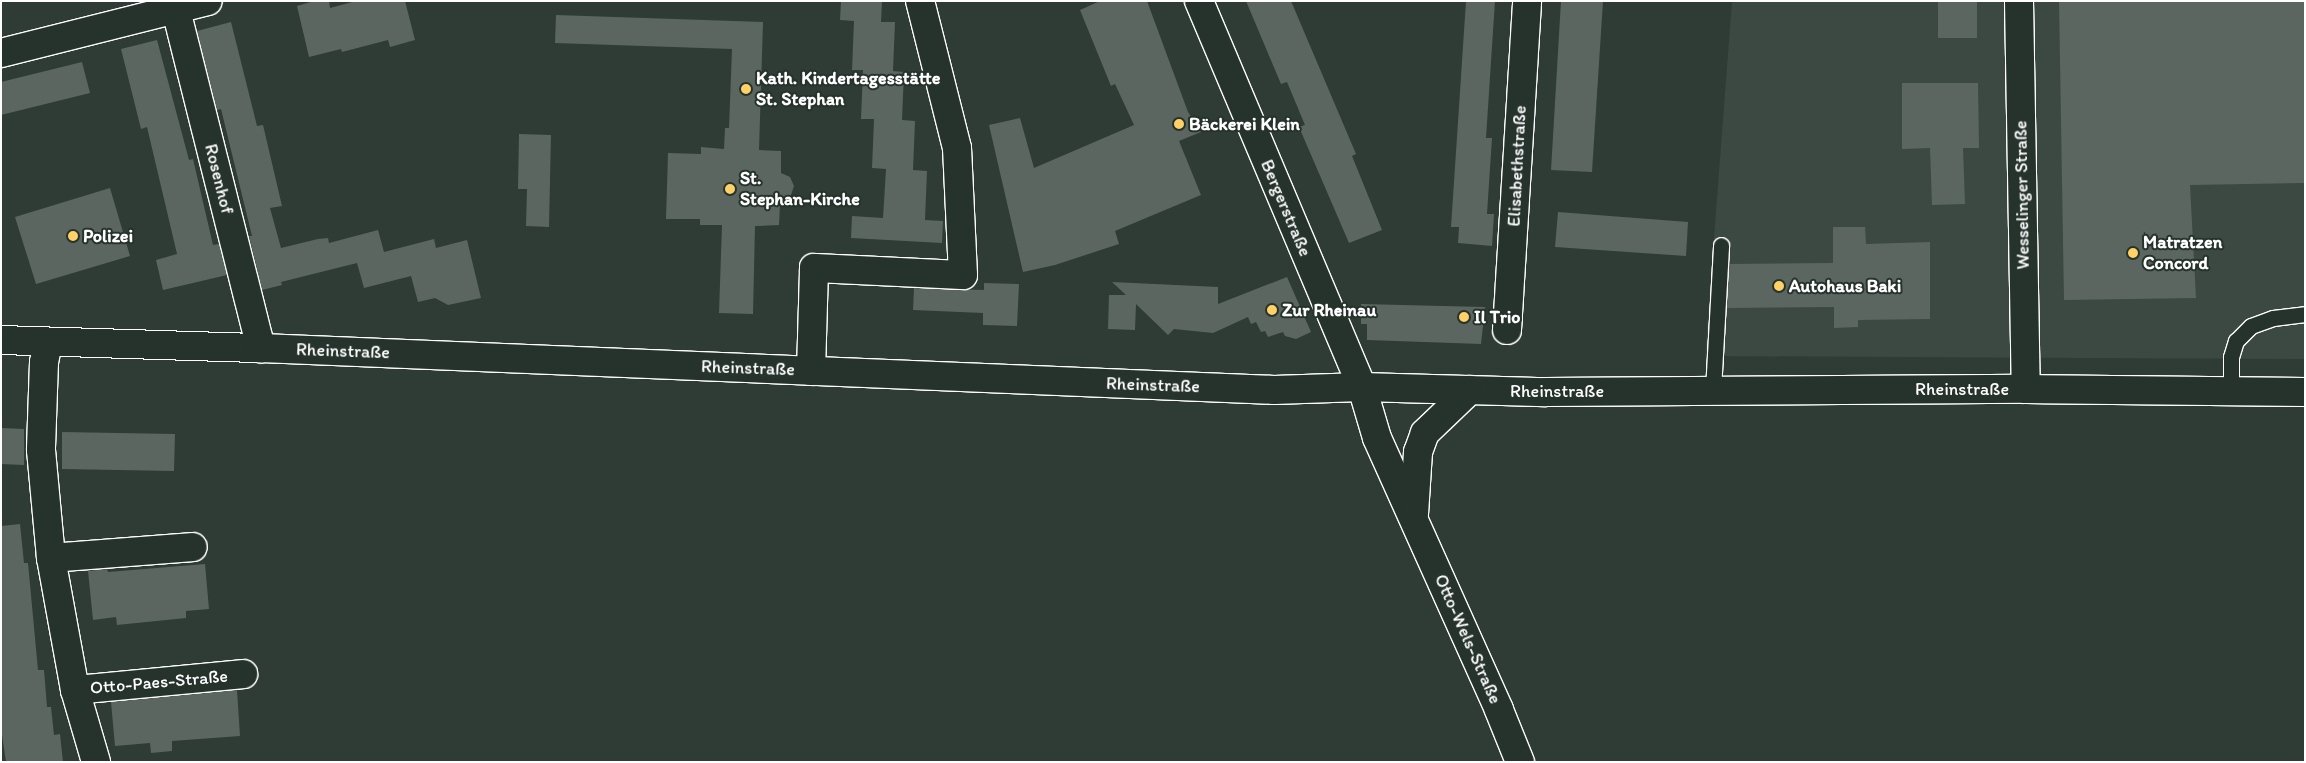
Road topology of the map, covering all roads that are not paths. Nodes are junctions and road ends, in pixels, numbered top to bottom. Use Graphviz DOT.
graph roads {
  1 [pos="208,1"];
  2 [pos="920,1"];
  3 [pos="1199,1"];
  4 [pos="1527,1"];
  5 [pos="2019,1"];
  6 [pos="176,10"];
  7 [pos="1,53"];
  8 [pos="1721,245"];
  9 [pos="2305,314"];
  10 [pos="1507,330"];
  11 [pos="1,340"];
  12 [pos="48,342"];
  13 [pos="261,348"];
  14 [pos="811,371"];
  15 [pos="1362,387"];
  16 [pos="2026,389"];
  17 [pos="1470,390"];
  18 [pos="1713,390"];
  19 [pos="2231,391"];
  20 [pos="2305,392"];
  21 [pos="1414,518"];
  22 [pos="193,547"];
  23 [pos="51,558"];
  24 [pos="243,674"];
  25 [pos="75,690"];
  26 [pos="96,762"];
  27 [pos="1520,762"];
  1 -- 6 [label="street"];
  2 -- 14 [label="street"];
  3 -- 15 [label="street, Bergerstraße"];
  4 -- 10 [label="street, Elisabethstraße"];
  5 -- 16 [label="street, Wesselinger Straße"];
  6 -- 7 [label="street"];
  6 -- 13 [label="street, Rosenhof"];
  8 -- 18 [label="lane"];
  9 -- 19 [label="lane"];
  11 -- 12 [label="street, Rheinstraße"];
  12 -- 13 [label="street, Rheinstraße"];
  12 -- 23 [label="street, Otto-Paes-Straße"];
  13 -- 14 [label="street, Rheinstraße"];
  14 -- 15 [label="street, Rheinstraße"];
  15 -- 17 [label="street, Rheinstraße"];
  15 -- 21 [label="street, Otto-Wels-Straße"];
  16 -- 18 [label="street, Rheinstraße"];
  16 -- 19 [label="street, Rheinstraße"];
  17 -- 18 [label="street, Rheinstraße"];
  17 -- 21 [label="street, Otto-Wels-Straße"];
  19 -- 20 [label="street, Rheinstraße"];
  21 -- 27 [label="street, Otto-Wels-Straße"];
  22 -- 23 [label="street"];
  23 -- 25 [label="street, Otto-Paes-Straße"];
  24 -- 25 [label="street, Otto-Paes-Straße"];
  25 -- 26 [label="street, Otto-Paes-Straße"];
}
